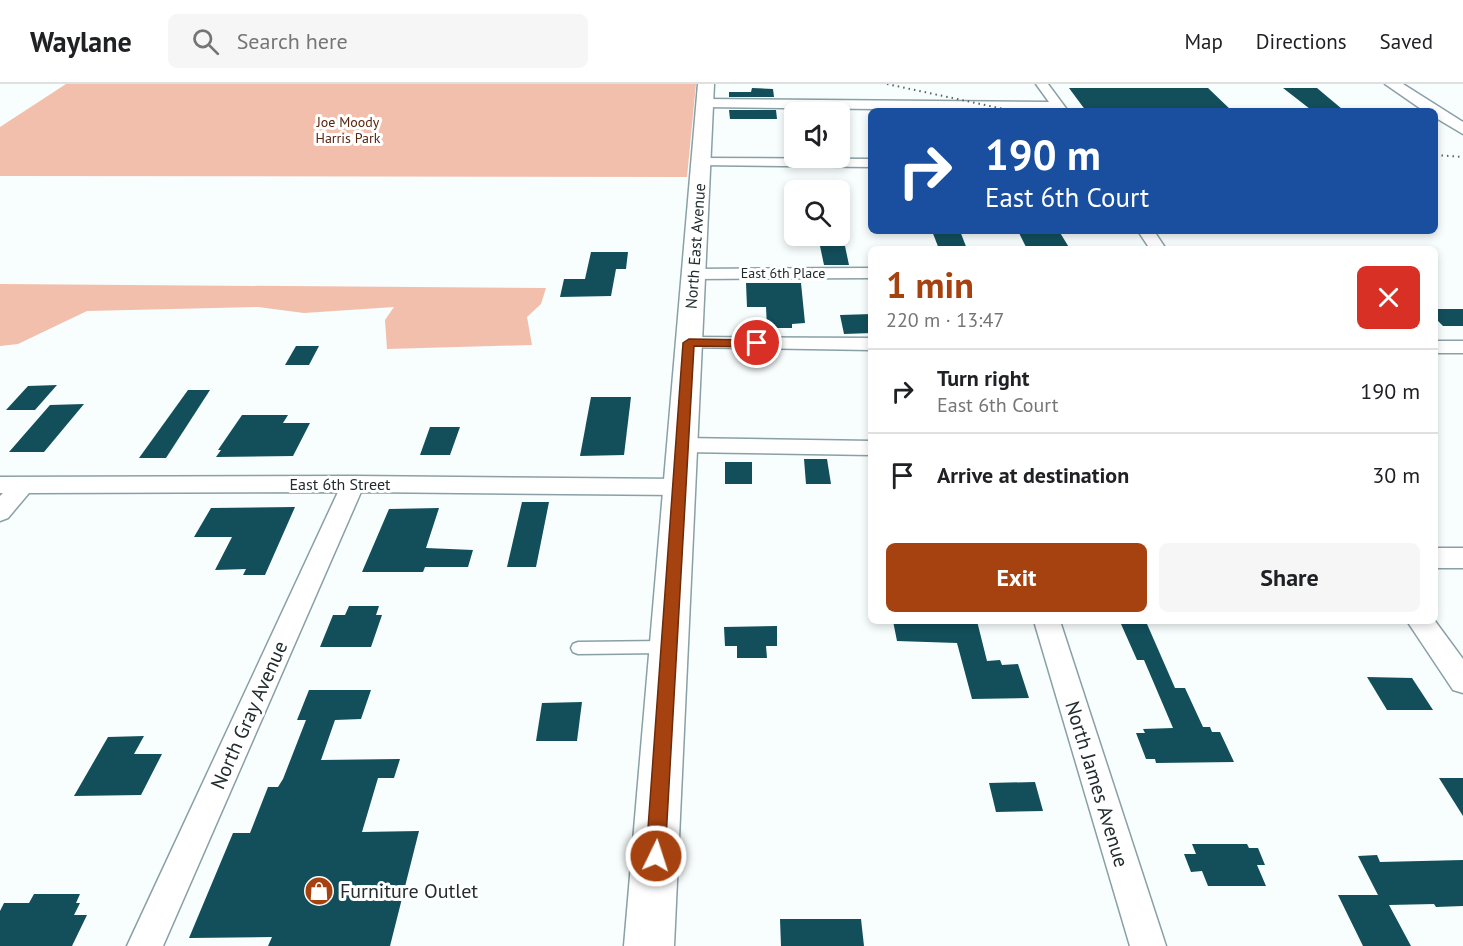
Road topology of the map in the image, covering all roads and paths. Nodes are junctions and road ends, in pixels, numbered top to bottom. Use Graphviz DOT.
graph roads {
  1 [pos="1042,84"];
  2 [pos="1393,84"];
  3 [pos="706,94"];
  4 [pos="1036,108"];
  5 [pos="1059,108"];
  6 [pos="1430,108"];
  7 [pos="1438,113"];
  8 [pos="1463,129"];
  9 [pos="701,162"];
  10 [pos="868,164"];
  11 [pos="868,273"];
  12 [pos="693,274"];
  13 [pos="689,343"];
  14 [pos="868,344"];
  15 [pos="1438,347"];
  16 [pos="1463,347"];
  17 [pos="682,445"];
  18 [pos="868,448"];
  19 [pos="353,484"];
  20 [pos="11,485"];
  21 [pos="680,487"];
  22 [pos="0,512"];
  23 [pos="1438,558"];
  24 [pos="1463,558"];
  25 [pos="1048,624"];
  26 [pos="1423,624"];
  27 [pos="668,647"];
  28 [pos="578,648"];
  29 [pos="1454,655"];
  30 [pos="1463,681"];
  31 [pos="145,946"];
  32 [pos="649,946"];
  33 [pos="1148,946"];
  1 -- 5 [label="street"];
  2 -- 6 [label="street"];
  3 -- 4 [label="street"];
  3 -- 9 [label="main road, North East Avenue"];
  7 -- 8 [label="street"];
  9 -- 10 [label="street"];
  9 -- 12 [label="main road, North East Avenue"];
  11 -- 12 [label="street, East 6th Place"];
  12 -- 13 [label="main road, North East Avenue"];
  13 -- 14 [label="street"];
  13 -- 17 [label="main road, North East Avenue"];
  15 -- 16 [label="street"];
  17 -- 18 [label="street"];
  17 -- 21 [label="main road, North East Avenue"];
  19 -- 20 [label="street, East 6th Street"];
  19 -- 21 [label="street, East 6th Street"];
  19 -- 31 [label="street, North Gray Avenue"];
  20 -- 22 [label="street"];
  21 -- 27 [label="main road, North East Avenue"];
  23 -- 24 [label="street"];
  25 -- 33 [label="street, North James Avenue"];
  26 -- 29 [label="street"];
  27 -- 28 [label="lane"];
  27 -- 32 [label="main road, North East Avenue"];
  29 -- 30 [label="street"];
}
